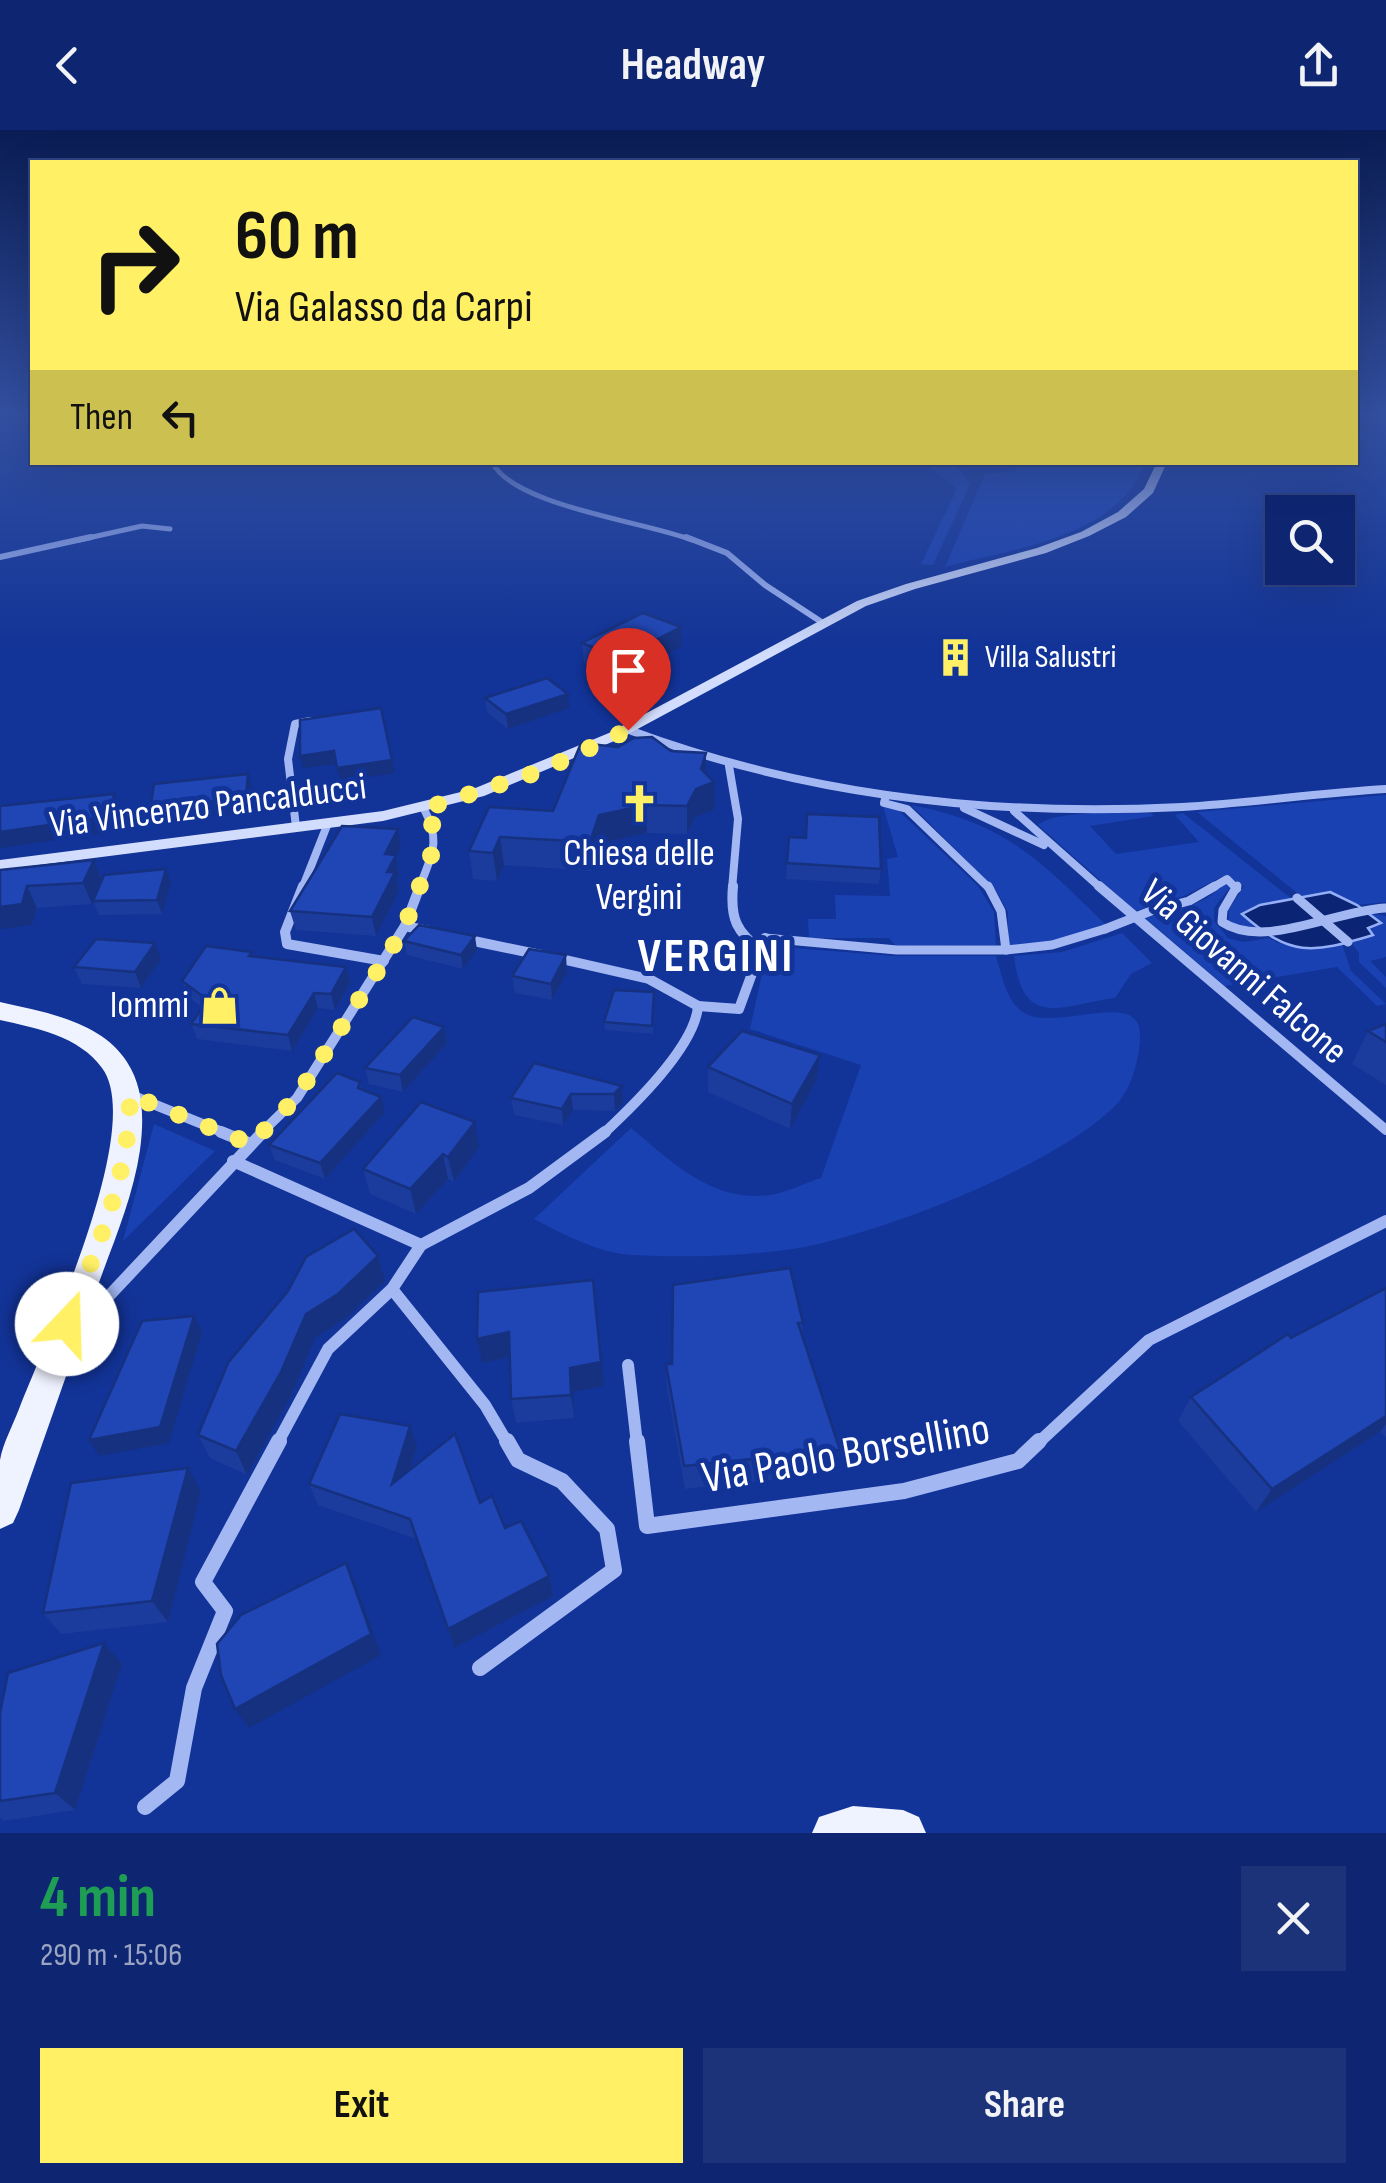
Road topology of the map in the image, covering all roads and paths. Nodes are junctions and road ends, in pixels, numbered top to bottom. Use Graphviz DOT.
graph roads {
  1 [pos="542,495"];
  2 [pos="1144,495"];
  3 [pos="170,529"];
  4 [pos="0,557"];
  5 [pos="823,623"];
  6 [pos="326,718"];
  7 [pos="628,730"];
  8 [pos="728,766"];
  9 [pos="1386,790"];
  10 [pos="886,794"];
  11 [pos="950,802"];
  12 [pos="424,809"];
  13 [pos="1014,810"];
  14 [pos="328,823"];
  15 [pos="296,827"];
  16 [pos="1064,858"];
  17 [pos="0,865"];
  18 [pos="1297,898"];
  19 [pos="1386,908"];
  20 [pos="1322,919"];
  21 [pos="405,926"];
  22 [pos="765,938"];
  23 [pos="1348,942"];
  24 [pos="1006,950"];
  25 [pos="764,952"];
  26 [pos="384,961"];
  27 [pos="698,1006"];
  28 [pos="0,1011"];
  29 [pos="130,1095"];
  30 [pos="1386,1130"];
  31 [pos="251,1144"];
  32 [pos="233,1161"];
  33 [pos="1386,1222"];
  34 [pos="421,1245"];
  35 [pos="392,1289"];
  36 [pos="56,1354"];
  37 [pos="628,1365"];
  38 [pos="0,1510"];
  39 [pos="480,1668"];
  40 [pos="145,1807"];
  41 [pos="835,1833"];
  42 [pos="903,1833"];
  1 -- 5 [label="street"];
  2 -- 5 [label="main road, Via Vincenzo Pancalducci"];
  3 -- 4 [label="street"];
  5 -- 7 [label="main road, Via Vincenzo Pancalducci"];
  6 -- 15 [label="street"];
  7 -- 8 [label="street"];
  7 -- 12 [label="main road, Via Vincenzo Pancalducci"];
  8 -- 10 [label="street"];
  8 -- 25 [label="street"];
  9 -- 13 [label="street"];
  10 -- 11 [label="street"];
  10 -- 24 [label="street"];
  11 -- 13 [label="street"];
  11 -- 16 [label="street, Via Giovanni Falcone"];
  12 -- 14 [label="main road, Via Vincenzo Pancalducci"];
  12 -- 21 [label="street"];
  13 -- 16 [label="street, Via Giovanni Falcone"];
  14 -- 15 [label="main road, Via Vincenzo Pancalducci"];
  14 -- 26 [label="street"];
  15 -- 17 [label="main road, Via Vincenzo Pancalducci"];
  16 -- 30 [label="street, Via Giovanni Falcone"];
  18 -- 20 [label="street"];
  19 -- 20 [label="street"];
  20 -- 23 [label="street"];
  20 -- 24 [label="street, bridge"];
  21 -- 26 [label="street"];
  21 -- 27 [label="street"];
  22 -- 24 [label="street"];
  22 -- 25 [label="street"];
  25 -- 27 [label="street"];
  26 -- 31 [label="street"];
  27 -- 34 [label="street"];
  28 -- 29 [label="main road"];
  29 -- 31 [label="street"];
  29 -- 36 [label="main road"];
  31 -- 32 [label="street"];
  32 -- 34 [label="street"];
  32 -- 36 [label="street"];
  33 -- 37 [label="street, Via Paolo Borsellino"];
  34 -- 35 [label="street"];
  35 -- 39 [label="street"];
  35 -- 40 [label="street"];
  36 -- 38 [label="main road"];
  41 -- 42 [label="main road"];
}
